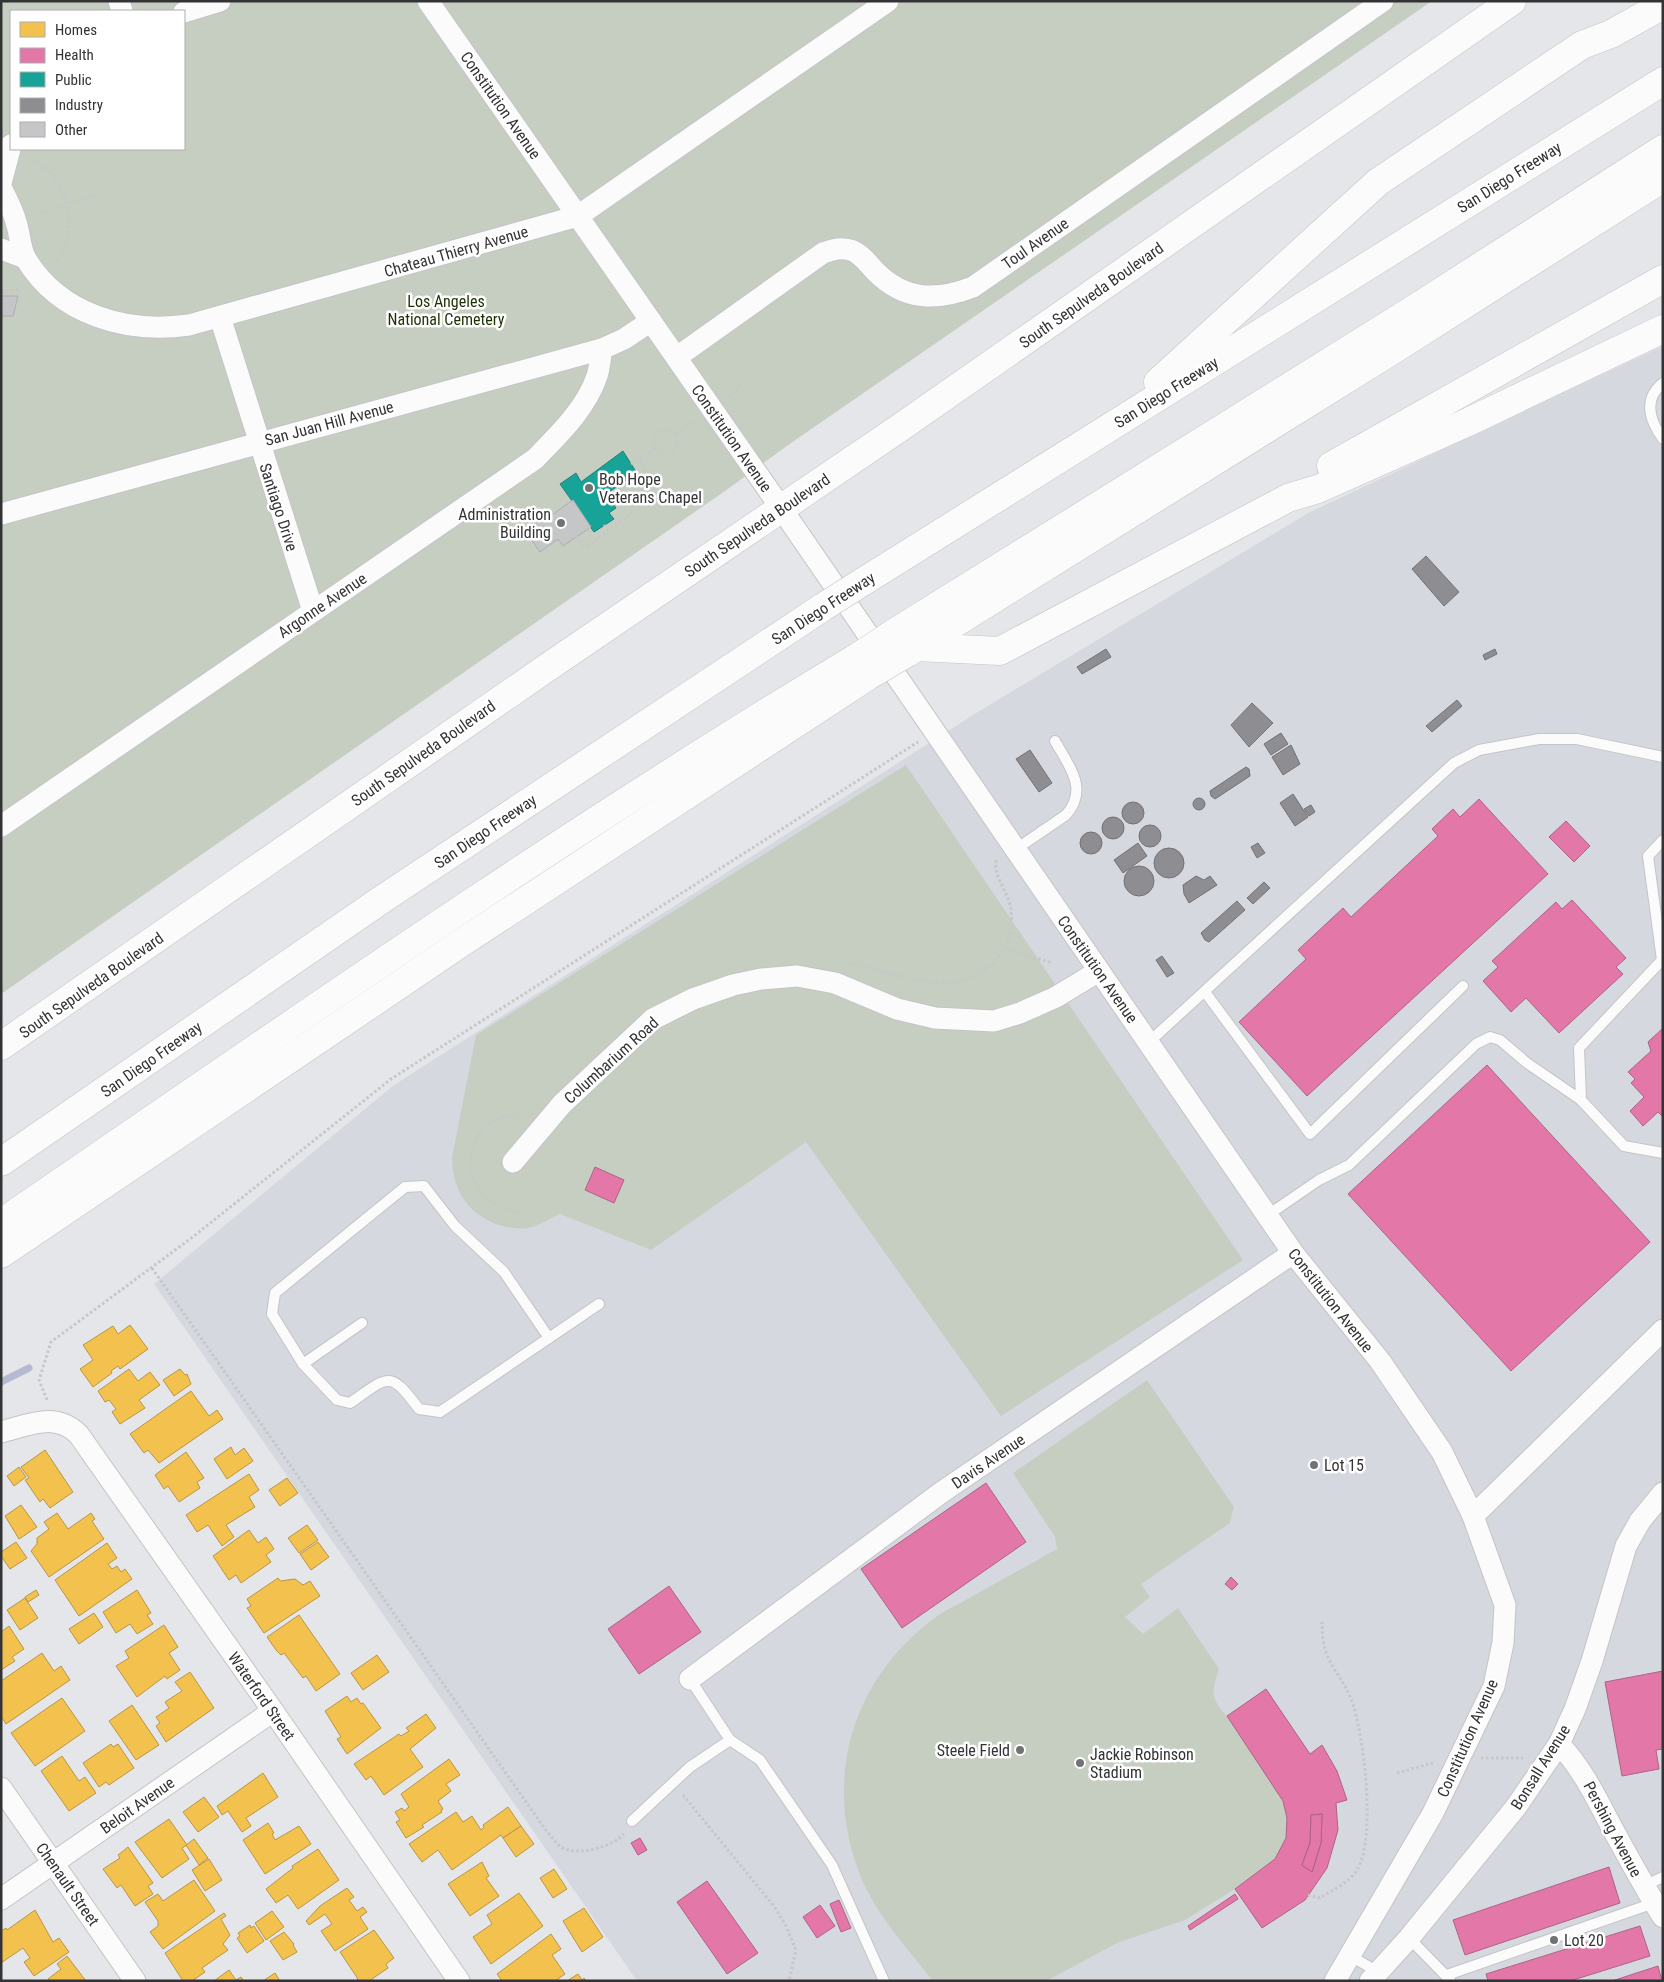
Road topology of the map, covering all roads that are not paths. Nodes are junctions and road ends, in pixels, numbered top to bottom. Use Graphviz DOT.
graph roads {
  1 [pos="220,1"];
  2 [pos="428,1"];
  3 [pos="888,1"];
  4 [pos="1383,1"];
  5 [pos="1512,1"];
  6 [pos="1630,1"];
  7 [pos="1663,5"];
  8 [pos="185,12"];
  9 [pos="1582,45"];
  10 [pos="1663,81"];
  11 [pos="10,148"];
  12 [pos="1663,149"];
  13 [pos="1663,178"];
  14 [pos="1,183"];
  15 [pos="1,187"];
  16 [pos="578,216"];
  17 [pos="1,249"];
  18 [pos="25,258"];
  19 [pos="1663,279"];
  20 [pos="220,317"];
  21 [pos="651,321"];
  22 [pos="1663,329"];
  23 [pos="602,349"];
  24 [pos="677,358"];
  25 [pos="1663,383"];
  26 [pos="1103,432"];
  27 [pos="1663,439"];
  28 [pos="258,442"];
  29 [pos="1288,498"];
  30 [pos="781,508"];
  31 [pos="1,514"];
  32 [pos="313,611"];
  33 [pos="906,644"];
  34 [pos="862,667"];
  35 [pos="1054,741"];
  36 [pos="1663,757"];
  37 [pos="1,826"];
  38 [pos="1663,840"];
  39 [pos="1008,851"];
  40 [pos="1099,971"];
  41 [pos="1463,986"];
  42 [pos="1205,992"];
  43 [pos="1149,1042"];
  44 [pos="1,1046"];
  45 [pos="1581,1100"];
  46 [pos="1663,1153"];
  47 [pos="1,1162"];
  48 [pos="513,1162"];
  49 [pos="1268,1215"];
  50 [pos="1,1223"];
  51 [pos="1293,1253"];
  52 [pos="1,1254"];
  53 [pos="599,1304"];
  54 [pos="362,1323"];
  55 [pos="1663,1330"];
  56 [pos="549,1338"];
  57 [pos="304,1364"];
  58 [pos="1,1432"];
  59 [pos="1663,1493"];
  60 [pos="1473,1516"];
  61 [pos="690,1679"];
  62 [pos="273,1711"];
  63 [pos="730,1740"];
  64 [pos="1559,1744"];
  65 [pos="1,1788"];
  66 [pos="632,1821"];
  67 [pos="53,1863"];
  68 [pos="1656,1896"];
  69 [pos="1,1899"];
  70 [pos="1409,1938"];
  71 [pos="1349,1955"];
  72 [pos="1374,1976"];
  73 [pos="1449,1978"];
  74 [pos="135,1981"];
  75 [pos="459,1981"];
  76 [pos="884,1981"];
  77 [pos="1334,1981"];
  1 -- 8 [label="street"];
  2 -- 16 [label="street, Constitution Avenue"];
  3 -- 16 [label="street, Chateau Thierry Avenue"];
  4 -- 24 [label="street, Toul Avenue"];
  5 -- 30 [label="main road, South Sepulveda Boulevard"];
  6 -- 9 [label="main road"];
  7 -- 9 [label="main road"];
  9 -- 26 [label="main road"];
  10 -- 26 [label="main road, San Diego Freeway"];
  11 -- 14 [label="street"];
  12 -- 33 [label="main road"];
  13 -- 33 [label="main road"];
  15 -- 18 [label="street, Chateau Thierry Avenue"];
  16 -- 20 [label="street, Chateau Thierry Avenue"];
  16 -- 21 [label="street, Constitution Avenue"];
  17 -- 18 [label="street"];
  18 -- 20 [label="street, Chateau Thierry Avenue"];
  19 -- 29 [label="main road"];
  20 -- 28 [label="street, Santiago Drive"];
  21 -- 23 [label="street, San Juan Hill Avenue"];
  21 -- 24 [label="street, Constitution Avenue"];
  22 -- 29 [label="main road"];
  23 -- 28 [label="street, San Juan Hill Avenue"];
  23 -- 32 [label="street, Argonne Avenue"];
  24 -- 30 [label="street, Constitution Avenue"];
  25 -- 27 [label="lane"];
  26 -- 47 [label="main road, San Diego Freeway, bridge"];
  28 -- 31 [label="street, San Juan Hill Avenue"];
  28 -- 32 [label="street, Santiago Drive"];
  29 -- 33 [label="main road"];
  30 -- 39 [label="street, Constitution Avenue"];
  30 -- 44 [label="main road, South Sepulveda Boulevard"];
  32 -- 37 [label="street, Argonne Avenue"];
  33 -- 34 [label="main road, bridge"];
  34 -- 50 [label="main road"];
  34 -- 52 [label="main road"];
  35 -- 39 [label="lane"];
  36 -- 42 [label="lane"];
  38 -- 45 [label="lane"];
  39 -- 40 [label="street, Constitution Avenue"];
  40 -- 43 [label="street, Constitution Avenue"];
  40 -- 48 [label="street, Columbarium Road"];
  41 -- 42 [label="lane"];
  42 -- 43 [label="lane"];
  43 -- 49 [label="street, Constitution Avenue"];
  45 -- 46 [label="lane"];
  45 -- 49 [label="lane"];
  49 -- 51 [label="street, Constitution Avenue"];
  51 -- 60 [label="street, Constitution Avenue"];
  51 -- 61 [label="street, Davis Avenue"];
  53 -- 56 [label="lane"];
  54 -- 57 [label="lane"];
  55 -- 60 [label="street"];
  56 -- 57 [label="lane"];
  56 -- 57 [label="lane"];
  58 -- 62 [label="street, Waterford Street"];
  59 -- 64 [label="street, Bonsall Avenue"];
  60 -- 71 [label="street, Constitution Avenue"];
  61 -- 63 [label="lane"];
  62 -- 67 [label="street, Beloit Avenue"];
  62 -- 75 [label="street, Waterford Street"];
  63 -- 66 [label="lane"];
  63 -- 76 [label="lane"];
  64 -- 68 [label="street, Pershing Avenue"];
  64 -- 70 [label="street, Bonsall Avenue"];
  65 -- 67 [label="street, Chenault Street"];
  67 -- 69 [label="street, Beloit Avenue"];
  67 -- 74 [label="street, Chenault Street"];
  68 -- 73 [label="lane"];
  70 -- 72 [label="street, Bonsall Avenue"];
  70 -- 73 [label="lane"];
  71 -- 72 [label="lane"];
  71 -- 77 [label="street, Constitution Avenue"];
}
